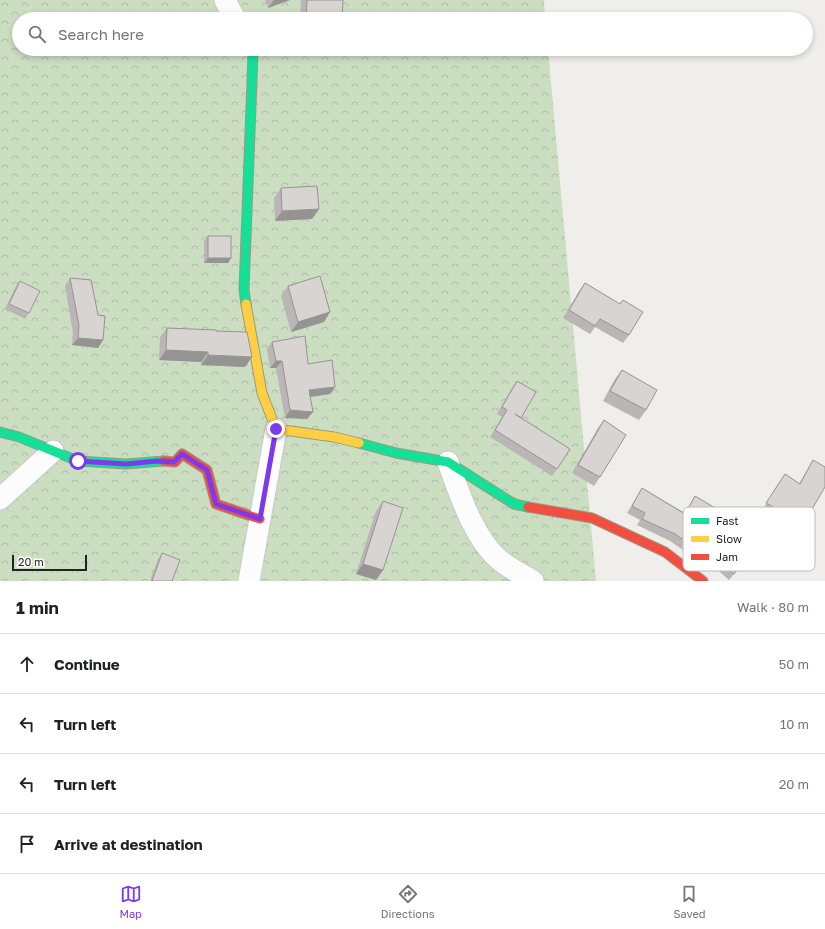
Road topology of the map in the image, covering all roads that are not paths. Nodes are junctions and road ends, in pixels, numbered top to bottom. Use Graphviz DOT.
graph roads {
  1 [pos="225,0"];
  2 [pos="231,12"];
  3 [pos="253,56"];
  4 [pos="276,429"];
  5 [pos="0,432"];
  6 [pos="53,451"];
  7 [pos="448,462"];
  8 [pos="0,499"];
  9 [pos="260,519"];
  10 [pos="683,566"];
  11 [pos="690,571"];
  12 [pos="249,581"];
  13 [pos="534,581"];
  14 [pos="703,581"];
  1 -- 2 [label="street"];
  3 -- 4 [label="street"];
  4 -- 7 [label="street"];
  4 -- 9 [label="street"];
  5 -- 6 [label="street"];
  6 -- 8 [label="street"];
  6 -- 9 [label="street"];
  7 -- 10 [label="street"];
  7 -- 13 [label="street"];
  9 -- 12 [label="street"];
  11 -- 14 [label="street"];
}
